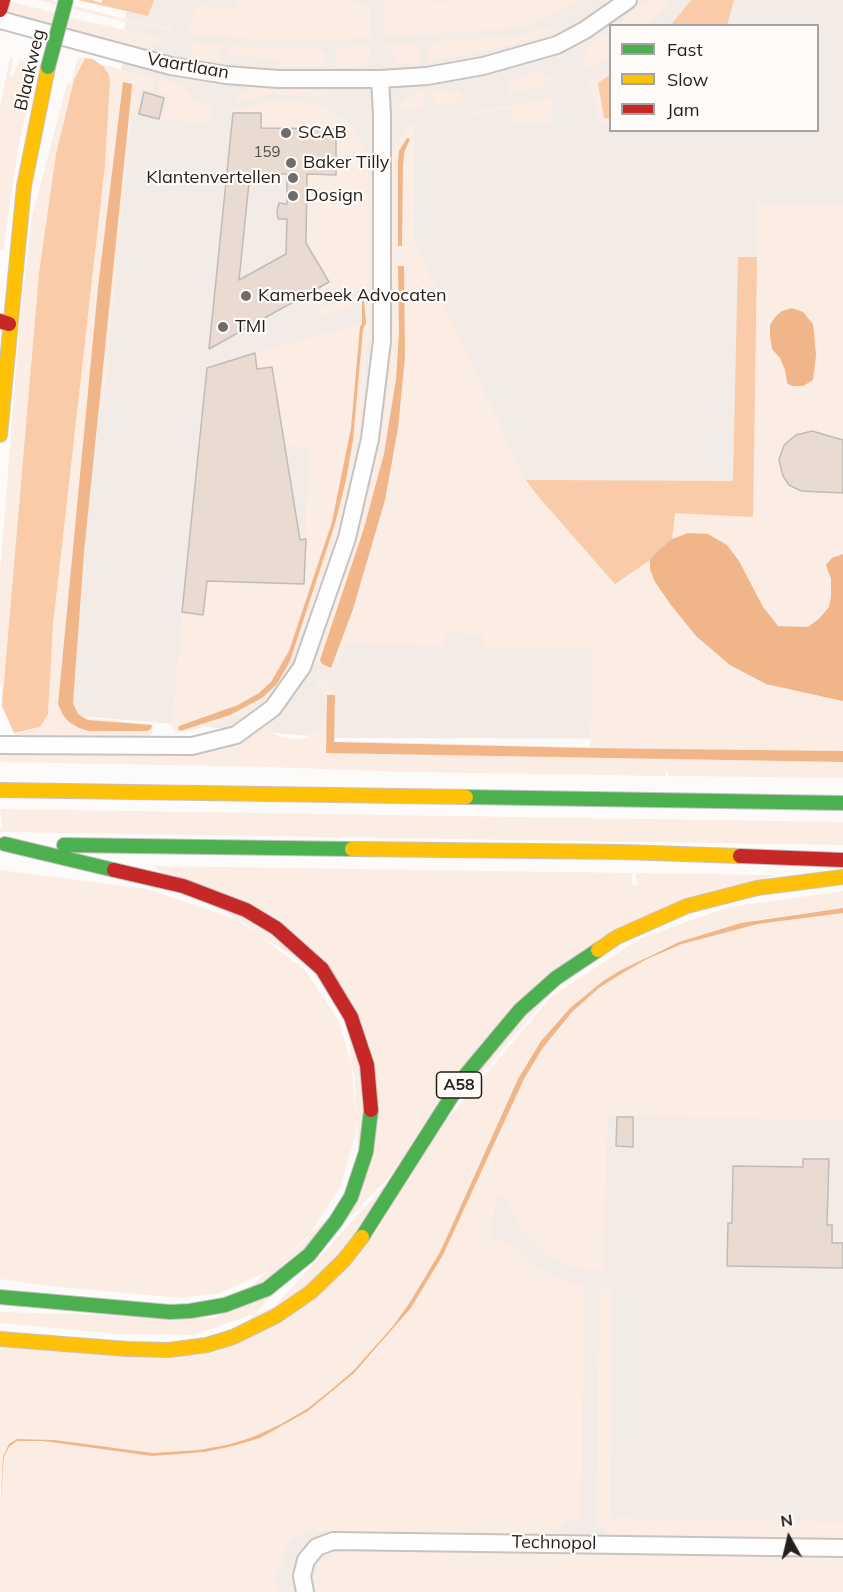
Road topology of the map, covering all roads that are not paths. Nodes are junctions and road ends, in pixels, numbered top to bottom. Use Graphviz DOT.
graph roads {
  1 [pos="3,0"];
  2 [pos="66,0"];
  3 [pos="628,0"];
  4 [pos="0,10"];
  5 [pos="0,20"];
  6 [pos="380,80"];
  7 [pos="3,324"];
  8 [pos="0,435"];
  9 [pos="0,745"];
  10 [pos="0,790"];
  11 [pos="843,803"];
  12 [pos="3,844"];
  13 [pos="843,860"];
  14 [pos="843,876"];
  15 [pos="0,1297"];
  16 [pos="0,1339"];
  17 [pos="843,1548"];
  18 [pos="305,1592"];
  1 -- 4 [label="main road"];
  2 -- 7 [label="main road, Blaakweg, bridge"];
  3 -- 6 [label="street, Vaartlaan"];
  5 -- 6 [label="street, Vaartlaan"];
  6 -- 9 [label="street"];
  7 -- 8 [label="main road, Blaakweg"];
  10 -- 11 [label="main road"];
  12 -- 13 [label="main road"];
  12 -- 15 [label="main road"];
  14 -- 16 [label="main road, A58"];
  17 -- 18 [label="street, Technopol"];
}
